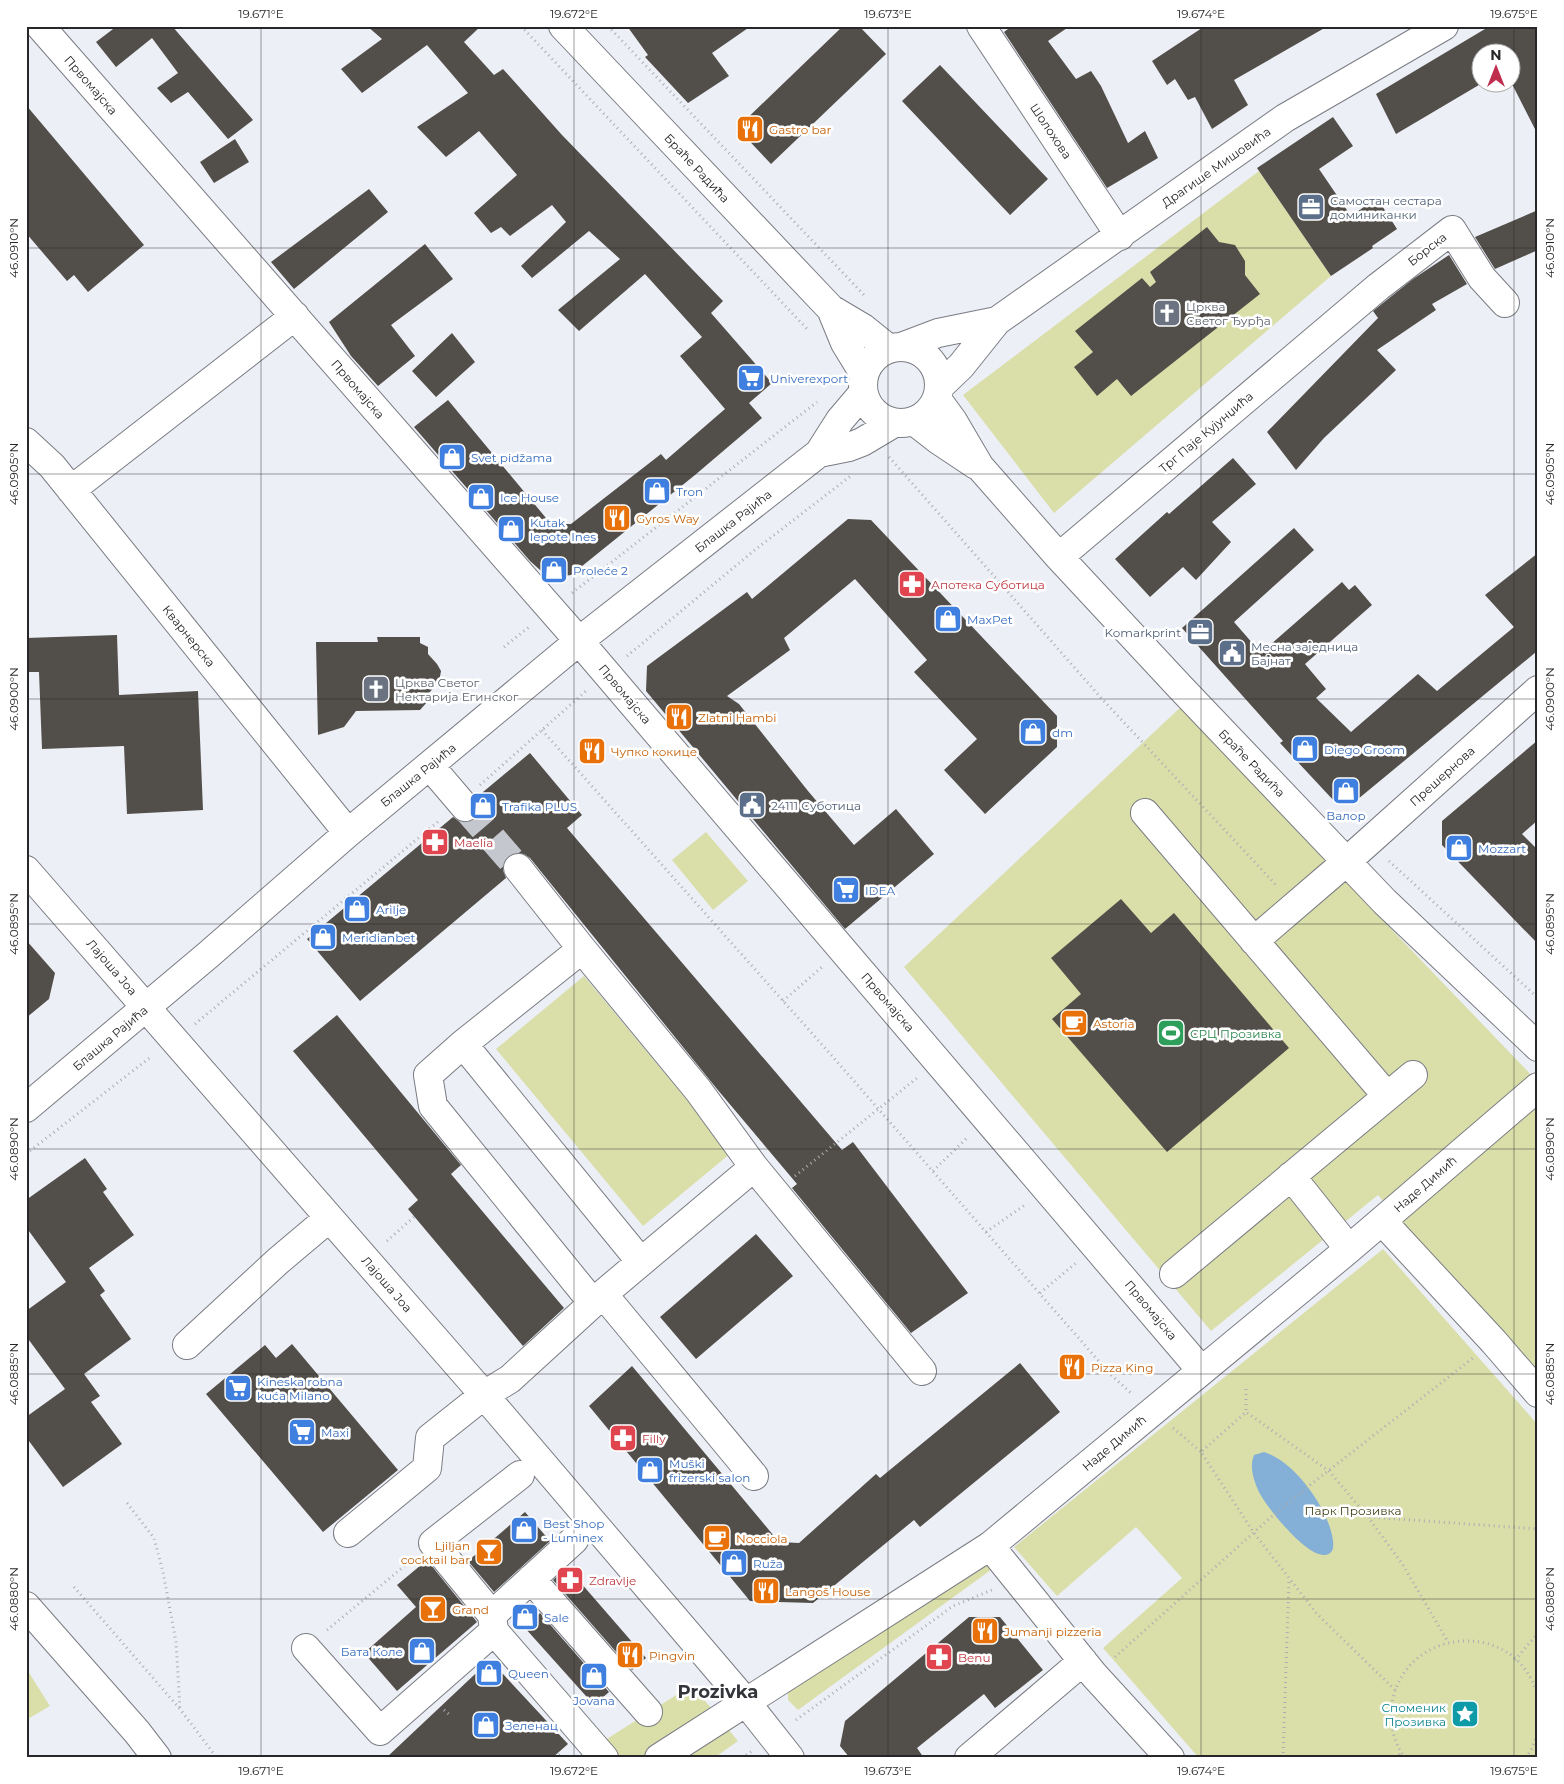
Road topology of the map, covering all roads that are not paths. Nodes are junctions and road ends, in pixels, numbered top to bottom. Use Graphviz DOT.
graph roads {
  1 [pos="40,26"];
  2 [pos="563,26"];
  3 [pos="981,26"];
  4 [pos="1444,26"];
  5 [pos="1120,236"];
  6 [pos="1506,303"];
  7 [pos="1354,307"];
  8 [pos="831,309"];
  9 [pos="295,316"];
  10 [pos="997,321"];
  11 [pos="895,348"];
  12 [pos="864,384"];
  13 [pos="938,393"];
  14 [pos="904,422"];
  15 [pos="26,442"];
  16 [pos="819,453"];
  17 [pos="980,467"];
  18 [pos="71,490"];
  19 [pos="1059,557"];
  20 [pos="580,641"];
  21 [pos="1538,690"];
  22 [pos="430,766"];
  23 [pos="465,807"];
  24 [pos="1145,813"];
  25 [pos="348,833"];
  26 [pos="1346,862"];
  27 [pos="518,868"];
  28 [pos="26,870"];
  29 [pos="1254,941"];
  30 [pos="582,950"];
  31 [pos="147,1008"];
  32 [pos="463,1044"];
  33 [pos="1538,1047"];
  34 [pos="1413,1075"];
  35 [pos="1538,1087"];
  36 [pos="1387,1096"];
  37 [pos="26,1108"];
  38 [pos="754,1166"];
  39 [pos="1291,1176"];
  40 [pos="329,1218"];
  41 [pos="1382,1221"];
  42 [pos="1349,1249"];
  43 [pos="642,1262"];
  44 [pos="1174,1274"];
  45 [pos="598,1298"];
  46 [pos="187,1345"];
  47 [pos="1201,1370"];
  48 [pos="922,1371"];
  49 [pos="1538,1393"];
  50 [pos="484,1395"];
  51 [pos="520,1475"];
  52 [pos="754,1476"];
  53 [pos="348,1533"];
  54 [pos="574,1540"];
  55 [pos="990,1546"];
  56 [pos="531,1579"];
  57 [pos="26,1606"];
  58 [pos="493,1623"];
  59 [pos="306,1648"];
  60 [pos="1088,1668"];
  61 [pos="744,1701"];
  62 [pos="648,1712"];
  63 [pos="157,1758"];
  64 [pos="604,1758"];
  65 [pos="659,1758"];
  66 [pos="790,1758"];
  67 [pos="969,1758"];
  68 [pos="1170,1758"];
  1 -- 9 [label="street, Првомајска"];
  2 -- 8 [label="street, Браће Радића"];
  3 -- 5 [label="street, Шолохова"];
  4 -- 5 [label="street, Драгише Мишовића"];
  5 -- 10 [label="street, Драгише Мишовића"];
  6 -- 7 [label="street, Борска"];
  7 -- 19 [label="street, Трг Паје Кујунџића"];
  8 -- 11 [label="street, Браће Радића"];
  8 -- 12 [label="street, Браће Радића"];
  9 -- 18 [label="street"];
  9 -- 20 [label="street, Првомајска"];
  10 -- 11 [label="street, Драгише Мишовића"];
  10 -- 13 [label="street, Драгише Мишовића"];
  11 -- 12 [label="street"];
  11 -- 13 [label="street"];
  12 -- 14 [label="street"];
  12 -- 16 [label="street, Блашка Рајића"];
  13 -- 14 [label="street"];
  13 -- 17 [label="street, Браће Радића"];
  14 -- 16 [label="street, Блашка Рајића"];
  14 -- 17 [label="street, Браће Радића"];
  15 -- 18 [label="street, Кварнерска"];
  16 -- 20 [label="street, Блашка Рајића"];
  17 -- 19 [label="street, Браће Радића"];
  18 -- 25 [label="street, Кварнерска"];
  19 -- 26 [label="street, Браће Радића"];
  20 -- 22 [label="street, Блашка Рајића"];
  20 -- 47 [label="street, Првомајска"];
  21 -- 26 [label="street, Прешернова"];
  22 -- 23 [label="street"];
  22 -- 25 [label="street, Блашка Рајића"];
  24 -- 29 [label="street"];
  25 -- 31 [label="street, Блашка Рајића"];
  26 -- 29 [label="street, Прешернова"];
  26 -- 33 [label="street, Браће Радића"];
  27 -- 30 [label="street"];
  28 -- 31 [label="street, Лајоша Јоа"];
  29 -- 36 [label="street"];
  30 -- 32 [label="street"];
  30 -- 38 [label="street"];
  31 -- 37 [label="street, Блашка Рајића"];
  31 -- 40 [label="street, Лајоша Јоа"];
  32 -- 43 [label="street"];
  32 -- 45 [label="street"];
  34 -- 36 [label="street"];
  35 -- 41 [label="street, Наде Димић"];
  36 -- 39 [label="street"];
  38 -- 43 [label="street"];
  38 -- 48 [label="street"];
  39 -- 42 [label="street"];
  39 -- 44 [label="street"];
  40 -- 46 [label="street"];
  40 -- 50 [label="street, Лајоша Јоа"];
  41 -- 42 [label="street, Наде Димић"];
  41 -- 49 [label="street"];
  42 -- 47 [label="street, Наде Димић"];
  43 -- 45 [label="street"];
  45 -- 50 [label="street"];
  45 -- 52 [label="street"];
  47 -- 55 [label="street, Наде Димић"];
  50 -- 53 [label="street"];
  50 -- 61 [label="street, Лајоша Јоа"];
  51 -- 58 [label="street"];
  54 -- 56 [label="street"];
  55 -- 60 [label="street"];
  55 -- 61 [label="street, Наде Димић"];
  56 -- 58 [label="street"];
  56 -- 62 [label="street"];
  57 -- 63 [label="street"];
  58 -- 59 [label="street"];
  58 -- 64 [label="street"];
  60 -- 67 [label="street"];
  60 -- 68 [label="street"];
  61 -- 65 [label="street, Наде Димић"];
  61 -- 66 [label="street, Лајоша Јоа"];
}
